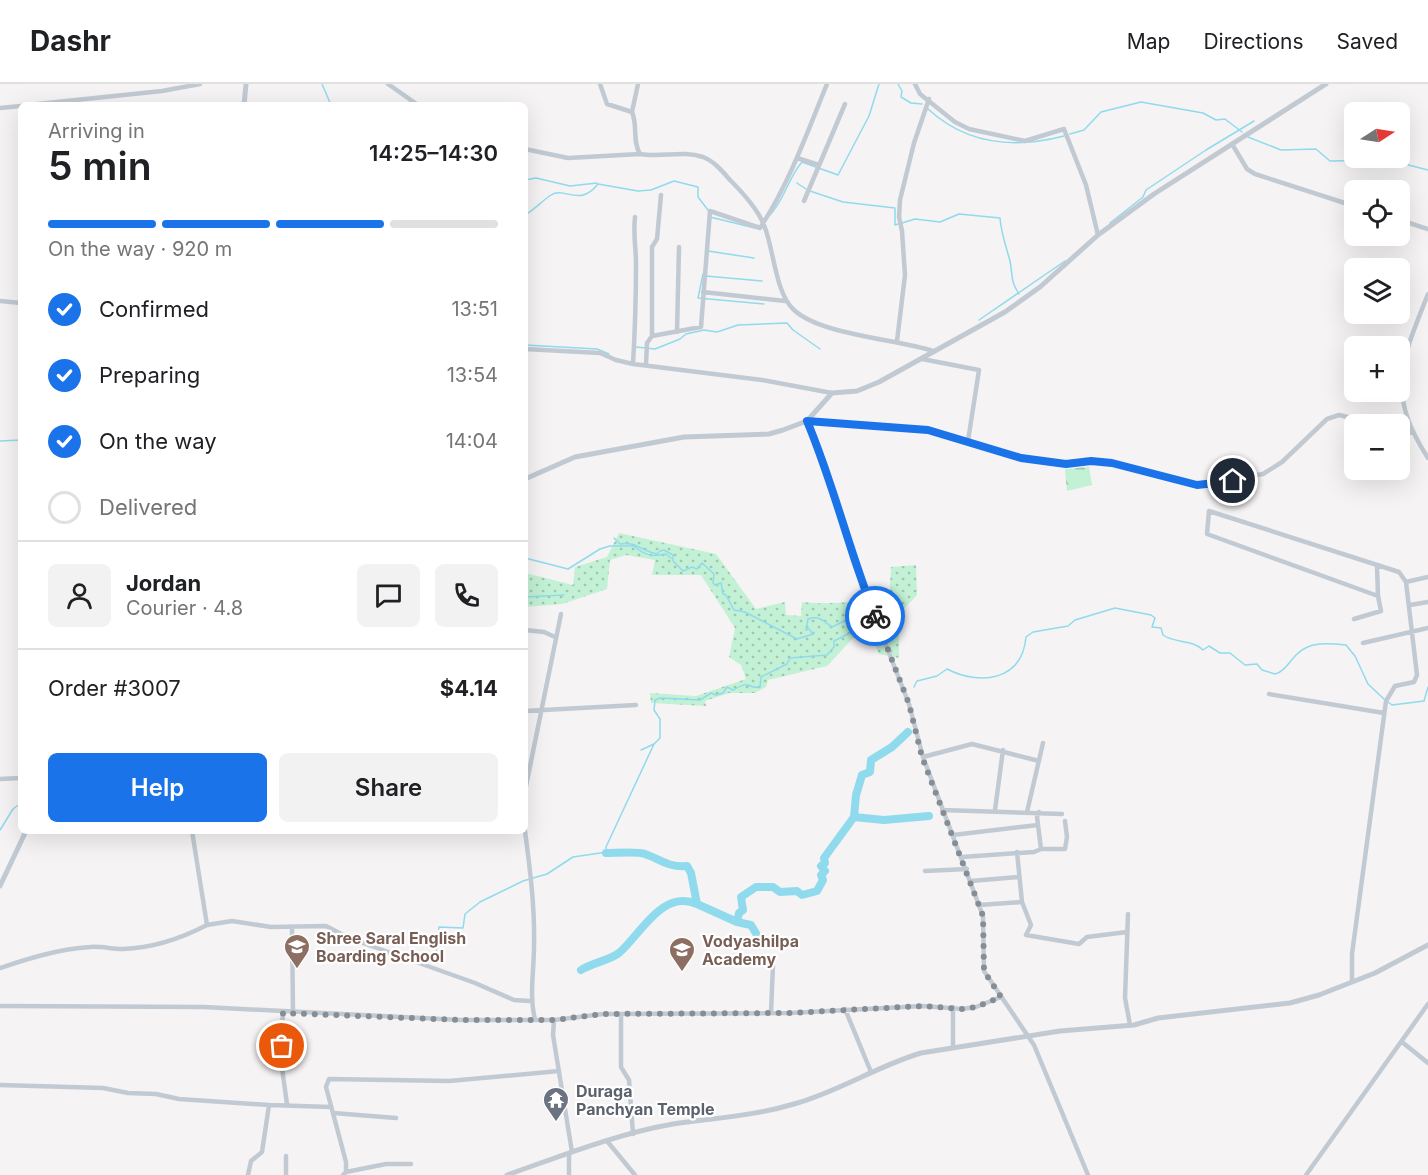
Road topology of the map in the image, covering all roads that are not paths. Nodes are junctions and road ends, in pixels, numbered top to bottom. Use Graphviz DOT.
graph roads {
  1 [pos="159,84"];
  2 [pos="200,84"];
  3 [pos="246,84"];
  4 [pos="388,84"];
  5 [pos="600,84"];
  6 [pos="638,84"];
  7 [pos="826,84"];
  8 [pos="915,84"];
  9 [pos="1326,84"];
  10 [pos="162,91"];
  11 [pos="929,99"];
  12 [pos="57,102"];
  13 [pos="244,102"];
  14 [pos="414,102"];
  15 [pos="845,104"];
  16 [pos="18,106"];
  17 [pos="0,108"];
  18 [pos="632,112"];
  19 [pos="1232,144"];
  20 [pos="528,150"];
  21 [pos="640,154"];
  22 [pos="797,158"];
  23 [pos="819,165"];
  24 [pos="661,195"];
  25 [pos="804,201"];
  26 [pos="1344,203"];
  27 [pos="635,217"];
  28 [pos="763,223"];
  29 [pos="1410,223"];
  30 [pos="1428,229"];
  31 [pos="1098,235"];
  32 [pos="679,247"];
  33 [pos="703,292"];
  34 [pos="1428,294"];
  35 [pos="0,301"];
  36 [pos="785,301"];
  37 [pos="18,303"];
  38 [pos="677,332"];
  39 [pos="652,336"];
  40 [pos="897,340"];
  41 [pos="528,349"];
  42 [pos="933,351"];
  43 [pos="922,359"];
  44 [pos="633,364"];
  45 [pos="646,364"];
  46 [pos="832,393"];
  47 [pos="1344,416"];
  48 [pos="807,421"];
  49 [pos="1410,432"];
  50 [pos="1413,433"];
  51 [pos="968,441"];
  52 [pos="1428,458"];
  53 [pos="528,478"];
  54 [pos="1377,566"];
  55 [pos="1428,577"];
  56 [pos="1406,582"];
  57 [pos="1378,596"];
  58 [pos="1428,602"];
  59 [pos="1410,605"];
  60 [pos="561,614"];
  61 [pos="1354,619"];
  62 [pos="1428,628"];
  63 [pos="528,630"];
  64 [pos="1413,631"];
  65 [pos="555,637"];
  66 [pos="1363,643"];
  67 [pos="1269,694"];
  68 [pos="636,705"];
  69 [pos="528,711"];
  70 [pos="542,711"];
  71 [pos="1384,713"];
  72 [pos="1043,742"];
  73 [pos="1003,750"];
  74 [pos="922,757"];
  75 [pos="1039,760"];
  76 [pos="528,777"];
  77 [pos="18,778"];
  78 [pos="0,779"];
  79 [pos="942,810"];
  80 [pos="995,810"];
  81 [pos="1027,812"];
  82 [pos="1039,812"];
  83 [pos="1062,814"];
  84 [pos="1065,821"];
  85 [pos="1038,825"];
  86 [pos="26,834"];
  87 [pos="192,834"];
  88 [pos="525,834"];
  89 [pos="953,835"];
  90 [pos="1041,849"];
  91 [pos="1017,852"];
  92 [pos="962,857"];
  93 [pos="967,869"];
  94 [pos="925,871"];
  95 [pos="1019,877"];
  96 [pos="971,881"];
  97 [pos="0,886"];
  98 [pos="1022,902"];
  99 [pos="979,905"];
  100 [pos="1128,914"];
  101 [pos="207,925"];
  102 [pos="292,927"];
  103 [pos="1127,932"];
  104 [pos="1428,945"];
  105 [pos="772,965"];
  106 [pos="0,968"];
  107 [pos="1352,982"];
  108 [pos="1001,997"];
  109 [pos="530,1001"];
  110 [pos="1428,1004"];
  111 [pos="0,1006"];
  112 [pos="953,1007"];
  113 [pos="845,1009"];
  114 [pos="771,1012"];
  115 [pos="283,1013"];
  116 [pos="293,1014"];
  117 [pos="621,1015"];
  118 [pos="535,1020"];
  119 [pos="554,1020"];
  120 [pos="1130,1025"];
  121 [pos="1026,1036"];
  122 [pos="1402,1042"];
  123 [pos="953,1047"];
  124 [pos="1428,1063"];
  125 [pos="559,1071"];
  126 [pos="871,1072"];
  127 [pos="0,1085"];
  128 [pos="286,1104"];
  129 [pos="269,1105"];
  130 [pos="331,1107"];
  131 [pos="333,1113"];
  132 [pos="396,1118"];
  133 [pos="633,1134"];
  134 [pos="607,1141"];
  135 [pos="571,1153"];
  136 [pos="286,1156"];
  137 [pos="411,1164"];
  138 [pos="375,1167"];
  139 [pos="344,1174"];
  140 [pos="248,1175"];
  141 [pos="286,1175"];
  142 [pos="377,1175"];
  143 [pos="507,1175"];
  144 [pos="569,1175"];
  145 [pos="635,1175"];
  146 [pos="1088,1175"];
  147 [pos="1306,1175"];
  1 -- 10 [label="street"];
  2 -- 10 [label="street"];
  3 -- 13 [label="street"];
  4 -- 14 [label="street"];
  5 -- 18 [label="street"];
  6 -- 18 [label="street"];
  7 -- 22 [label="street"];
  8 -- 11 [label="street"];
  9 -- 19 [label="street"];
  10 -- 12 [label="street"];
  11 -- 31 [label="street"];
  11 -- 40 [label="street"];
  15 -- 23 [label="street"];
  16 -- 17 [label="street"];
  18 -- 21 [label="street"];
  19 -- 26 [label="street"];
  19 -- 31 [label="street"];
  20 -- 21 [label="street"];
  21 -- 28 [label="street"];
  22 -- 23 [label="street"];
  22 -- 28 [label="street"];
  23 -- 25 [label="street"];
  24 -- 39 [label="street"];
  27 -- 44 [label="street"];
  28 -- 33 [label="street"];
  28 -- 36 [label="street"];
  29 -- 30 [label="street"];
  31 -- 42 [label="street"];
  32 -- 38 [label="street"];
  33 -- 36 [label="street"];
  33 -- 38 [label="street"];
  34 -- 50 [label="street"];
  35 -- 37 [label="street"];
  36 -- 40 [label="street"];
  38 -- 39 [label="street"];
  39 -- 45 [label="street"];
  40 -- 42 [label="street"];
  41 -- 44 [label="street"];
  42 -- 43 [label="street"];
  43 -- 46 [label="street"];
  43 -- 51 [label="street"];
  44 -- 45 [label="street"];
  45 -- 46 [label="street"];
  46 -- 48 [label="street"];
  47 -- 51 [label="street"];
  48 -- 51 [label="street"];
  48 -- 53 [label="street"];
  48 -- 74 [label="street"];
  49 -- 50 [label="street"];
  50 -- 52 [label="street"];
  54 -- 56 [label="street"];
  54 -- 57 [label="street"];
  54 -- 57 [label="street"];
  55 -- 56 [label="street"];
  56 -- 59 [label="street"];
  57 -- 61 [label="street"];
  58 -- 59 [label="street"];
  59 -- 64 [label="street"];
  60 -- 65 [label="street"];
  62 -- 64 [label="street"];
  63 -- 65 [label="street"];
  64 -- 66 [label="street"];
  64 -- 71 [label="street"];
  65 -- 70 [label="street"];
  67 -- 71 [label="street"];
  68 -- 70 [label="street"];
  69 -- 70 [label="street"];
  70 -- 76 [label="street"];
  71 -- 107 [label="street"];
  72 -- 75 [label="street"];
  73 -- 74 [label="street"];
  73 -- 75 [label="street"];
  73 -- 80 [label="street"];
  74 -- 79 [label="street"];
  75 -- 81 [label="street"];
  77 -- 78 [label="street"];
  79 -- 80 [label="street"];
  79 -- 89 [label="street"];
  80 -- 81 [label="street"];
  81 -- 82 [label="street"];
  82 -- 83 [label="street"];
  82 -- 85 [label="street"];
  84 -- 90 [label="street"];
  85 -- 89 [label="street"];
  85 -- 90 [label="street"];
  86 -- 97 [label="street"];
  87 -- 101 [label="street"];
  88 -- 109 [label="street"];
  89 -- 92 [label="street"];
  90 -- 91 [label="street"];
  91 -- 92 [label="street"];
  91 -- 95 [label="street"];
  92 -- 93 [label="street"];
  93 -- 94 [label="street"];
  93 -- 96 [label="street"];
  95 -- 96 [label="street"];
  95 -- 98 [label="street"];
  96 -- 99 [label="street"];
  98 -- 99 [label="street"];
  98 -- 103 [label="street"];
  99 -- 108 [label="street"];
  100 -- 103 [label="street"];
  101 -- 102 [label="street"];
  101 -- 106 [label="street"];
  102 -- 109 [label="street"];
  102 -- 116 [label="street"];
  103 -- 120 [label="street"];
  104 -- 107 [label="street"];
  105 -- 114 [label="street"];
  107 -- 120 [label="street"];
  108 -- 112 [label="street"];
  108 -- 121 [label="street"];
  109 -- 118 [label="street"];
  110 -- 122 [label="street"];
  111 -- 115 [label="street"];
  112 -- 113 [label="street"];
  112 -- 123 [label="street"];
  113 -- 114 [label="street"];
  113 -- 126 [label="street"];
  114 -- 117 [label="street"];
  115 -- 116 [label="street"];
  115 -- 128 [label="street"];
  116 -- 118 [label="street"];
  117 -- 119 [label="street"];
  117 -- 133 [label="street"];
  118 -- 119 [label="street"];
  119 -- 125 [label="street"];
  120 -- 121 [label="street"];
  121 -- 123 [label="street"];
  121 -- 146 [label="street"];
  122 -- 124 [label="street"];
  122 -- 147 [label="street"];
  123 -- 126 [label="street"];
  125 -- 130 [label="street"];
  125 -- 135 [label="street"];
  126 -- 133 [label="street"];
  127 -- 129 [label="street"];
  128 -- 129 [label="street"];
  128 -- 130 [label="street"];
  129 -- 140 [label="street"];
  130 -- 131 [label="street"];
  131 -- 132 [label="street"];
  131 -- 139 [label="street"];
  133 -- 134 [label="street"];
  134 -- 135 [label="street"];
  134 -- 145 [label="street"];
  135 -- 143 [label="street"];
  135 -- 144 [label="street"];
  136 -- 141 [label="street"];
  137 -- 138 [label="street"];
  138 -- 139 [label="street"];
  138 -- 142 [label="street"];
}
